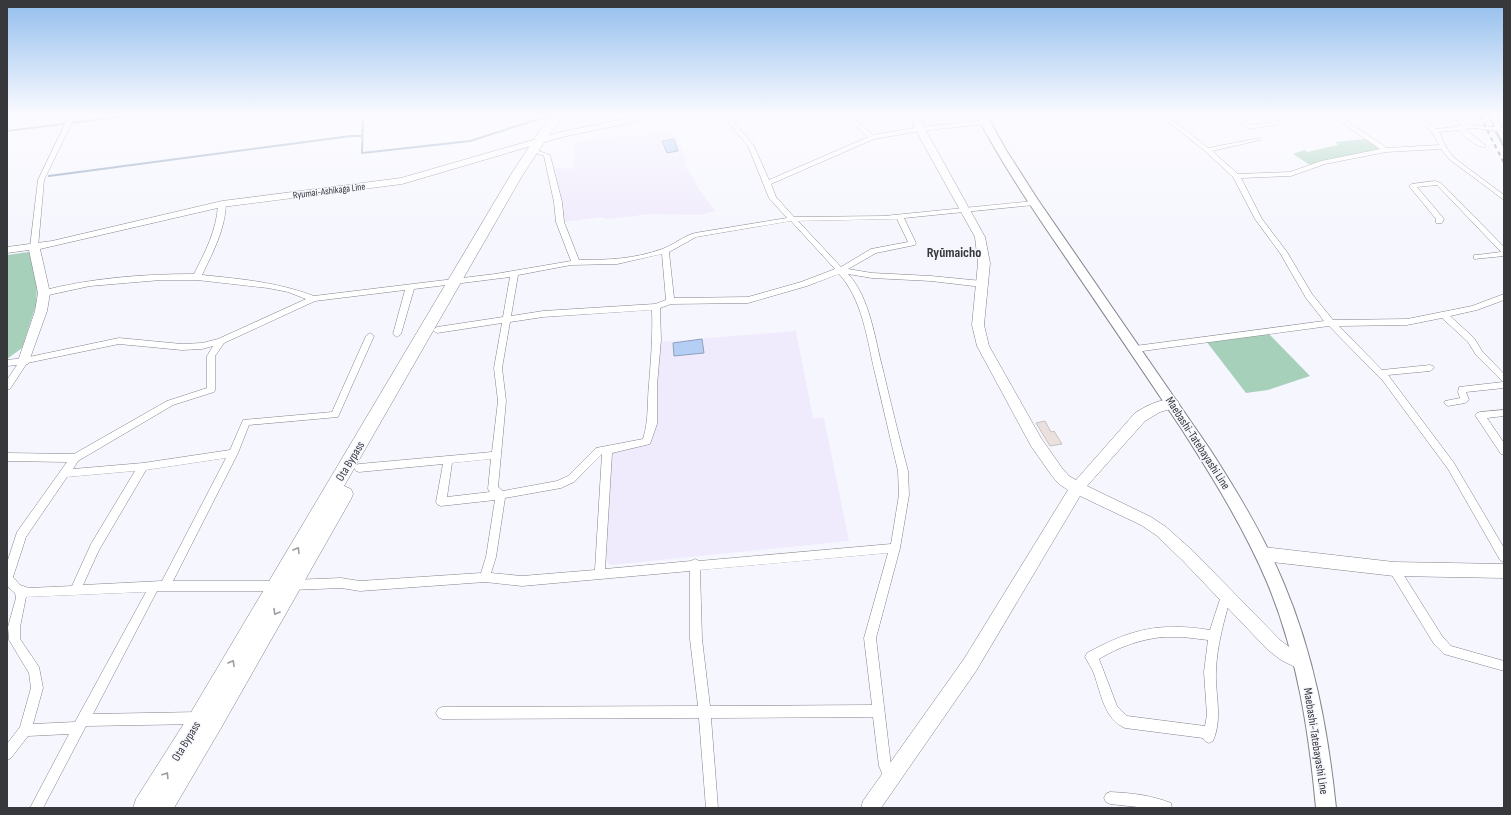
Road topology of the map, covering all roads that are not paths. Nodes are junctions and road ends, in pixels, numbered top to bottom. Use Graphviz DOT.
graph roads {
  1 [pos="54,154"];
  2 [pos="504,154"];
  3 [pos="536,154"];
  4 [pos="547,154"];
  5 [pos="755,154"];
  6 [pos="834,154"];
  7 [pos="934,154"];
  8 [pos="1005,154"];
  9 [pos="1211,154"];
  10 [pos="1365,154"];
  11 [pos="1449,154"];
  12 [pos="1236,176"];
  13 [pos="766,184"];
  14 [pos="1504,198"];
  15 [pos="1034,203"];
  16 [pos="222,204"];
  17 [pos="964,210"];
  18 [pos="899,216"];
  19 [pos="792,219"];
  20 [pos="1439,221"];
  21 [pos="34,247"];
  22 [pos="7,250"];
  23 [pos="665,252"];
  24 [pos="1504,253"];
  25 [pos="1477,257"];
  26 [pos="576,263"];
  27 [pos="841,270"];
  28 [pos="514,274"];
  29 [pos="197,277"];
  30 [pos="459,281"];
  31 [pos="982,284"];
  32 [pos="410,288"];
  33 [pos="44,293"];
  34 [pos="1504,297"];
  35 [pos="313,300"];
  36 [pos="670,301"];
  37 [pos="656,307"];
  38 [pos="1443,314"];
  39 [pos="506,321"];
  40 [pos="1331,323"];
  41 [pos="437,330"];
  42 [pos="397,334"];
  43 [pos="370,336"];
  44 [pos="221,341"];
  45 [pos="1135,349"];
  46 [pos="24,361"];
  47 [pos="7,364"];
  48 [pos="1430,368"];
  49 [pos="1380,373"];
  50 [pos="1504,379"];
  51 [pos="1504,385"];
  52 [pos="7,387"];
  53 [pos="1448,403"];
  54 [pos="1173,404"];
  55 [pos="1504,414"];
  56 [pos="607,450"];
  57 [pos="1504,451"];
  58 [pos="233,453"];
  59 [pos="496,455"];
  60 [pos="7,456"];
  61 [pos="75,458"];
  62 [pos="448,460"];
  63 [pos="143,467"];
  64 [pos="359,468"];
  65 [pos="65,472"];
  66 [pos="1078,488"];
  67 [pos="501,495"];
  68 [pos="895,548"];
  69 [pos="1263,554"];
  70 [pos="1504,557"];
  71 [pos="695,564"];
  72 [pos="1394,569"];
  73 [pos="1504,571"];
  74 [pos="600,573"];
  75 [pos="485,577"];
  76 [pos="8,581"];
  77 [pos="284,585"];
  78 [pos="160,587"];
  79 [pos="20,591"];
  80 [pos="75,591"];
  81 [pos="1226,596"];
  82 [pos="1214,636"];
  83 [pos="1301,662"];
  84 [pos="1504,666"];
  85 [pos="878,711"];
  86 [pos="705,712"];
  87 [pos="442,713"];
  88 [pos="200,718"];
  89 [pos="80,724"];
  90 [pos="25,730"];
  91 [pos="7,754"];
  92 [pos="891,781"];
  93 [pos="1110,798"];
  94 [pos="878,804"];
  95 [pos="36,808"];
  96 [pos="145,808"];
  97 [pos="160,808"];
  98 [pos="712,808"];
  99 [pos="1166,808"];
  100 [pos="1326,808"];
  1 -- 21 [label="street"];
  2 -- 16 [label="street, Ryumai-Ashikaga Line"];
  3 -- 30 [label="highway, Ota Bypass"];
  4 -- 26 [label="street"];
  5 -- 13 [label="street"];
  6 -- 13 [label="street"];
  7 -- 17 [label="street"];
  8 -- 15 [label="main road, Maebashi-Tatebayashi Line"];
  9 -- 12 [label="street"];
  10 -- 12 [label="street"];
  11 -- 14 [label="street"];
  12 -- 40 [label="street"];
  13 -- 19 [label="street"];
  15 -- 17 [label="street"];
  15 -- 45 [label="main road, Maebashi-Tatebayashi Line"];
  16 -- 21 [label="street, Ryumai-Ashikaga Line"];
  16 -- 29 [label="street"];
  17 -- 18 [label="street"];
  17 -- 31 [label="street"];
  18 -- 19 [label="street"];
  18 -- 27 [label="street"];
  19 -- 23 [label="street"];
  19 -- 27 [label="street"];
  20 -- 24 [label="street"];
  21 -- 22 [label="street, Ryumai-Ashikaga Line"];
  21 -- 33 [label="street"];
  23 -- 26 [label="street"];
  23 -- 36 [label="street"];
  24 -- 25 [label="street"];
  26 -- 28 [label="street"];
  27 -- 31 [label="street"];
  27 -- 36 [label="street"];
  27 -- 68 [label="street"];
  28 -- 30 [label="street"];
  28 -- 39 [label="street"];
  29 -- 33 [label="street"];
  29 -- 35 [label="street"];
  30 -- 32 [label="street"];
  30 -- 41 [label="highway, Ota Bypass"];
  77 -- 30 [label="highway, Ota Bypass, one-way"];
  31 -- 66 [label="street"];
  32 -- 35 [label="street"];
  32 -- 42 [label="street"];
  33 -- 46 [label="street"];
  34 -- 38 [label="street"];
  35 -- 44 [label="street"];
  36 -- 37 [label="street"];
  37 -- 39 [label="street"];
  37 -- 56 [label="street"];
  38 -- 40 [label="street"];
  38 -- 50 [label="street"];
  39 -- 41 [label="street"];
  39 -- 59 [label="street"];
  40 -- 45 [label="street"];
  40 -- 49 [label="street"];
  41 -- 64 [label="highway, Ota Bypass"];
  43 -- 58 [label="street"];
  44 -- 46 [label="street"];
  44 -- 61 [label="street"];
  45 -- 54 [label="main road, Maebashi-Tatebayashi Line"];
  46 -- 47 [label="street"];
  46 -- 52 [label="street"];
  48 -- 49 [label="street"];
  49 -- 70 [label="street"];
  51 -- 53 [label="street"];
  54 -- 66 [label="street"];
  54 -- 69 [label="main road, Maebashi-Tatebayashi Line"];
  55 -- 57 [label="street"];
  56 -- 67 [label="street"];
  56 -- 74 [label="street"];
  58 -- 63 [label="street"];
  58 -- 78 [label="street"];
  59 -- 62 [label="street"];
  59 -- 67 [label="street"];
  60 -- 61 [label="street"];
  61 -- 65 [label="street"];
  62 -- 64 [label="street"];
  62 -- 67 [label="street"];
  63 -- 65 [label="street"];
  63 -- 80 [label="street"];
  64 -- 77 [label="highway, Ota Bypass"];
  65 -- 76 [label="street"];
  66 -- 81 [label="street"];
  66 -- 92 [label="street"];
  67 -- 75 [label="street"];
  68 -- 71 [label="street"];
  68 -- 85 [label="street"];
  69 -- 72 [label="street"];
  69 -- 83 [label="main road, Maebashi-Tatebayashi Line"];
  71 -- 74 [label="street"];
  71 -- 86 [label="street"];
  72 -- 73 [label="street"];
  72 -- 84 [label="street"];
  74 -- 75 [label="street"];
  75 -- 77 [label="street"];
  76 -- 79 [label="street"];
  77 -- 78 [label="street"];
  88 -- 77 [label="highway, Ota Bypass, one-way"];
  77 -- 97 [label="highway, Ota Bypass, one-way"];
  78 -- 80 [label="street"];
  78 -- 89 [label="street"];
  79 -- 80 [label="street"];
  79 -- 90 [label="street"];
  81 -- 82 [label="street"];
  81 -- 83 [label="street"];
  82 -- 82 [label="street"];
  83 -- 100 [label="main road, Maebashi-Tatebayashi Line"];
  85 -- 86 [label="street"];
  85 -- 92 [label="street"];
  86 -- 87 [label="street"];
  86 -- 98 [label="street"];
  88 -- 89 [label="street"];
  96 -- 88 [label="highway, Ota Bypass, one-way"];
  89 -- 90 [label="street"];
  89 -- 95 [label="street"];
  90 -- 91 [label="street"];
  92 -- 94 [label="street"];
  93 -- 99 [label="street"];
}
